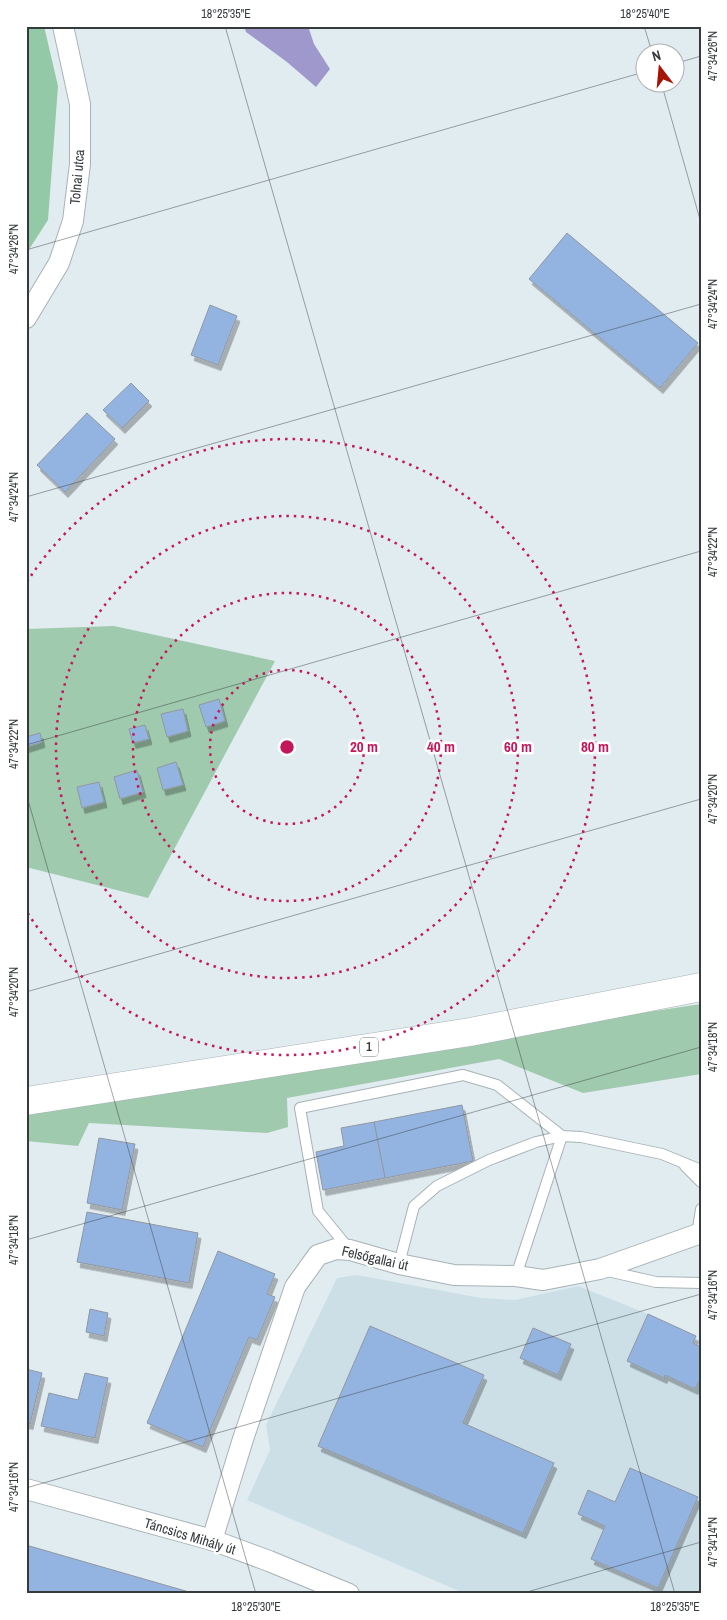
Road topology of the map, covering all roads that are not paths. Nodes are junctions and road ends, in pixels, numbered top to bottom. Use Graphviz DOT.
graph roads {
  1 [pos="63,26"];
  2 [pos="26,318"];
  3 [pos="701,987"];
  4 [pos="26,1101"];
  5 [pos="562,1136"];
  6 [pos="682,1163"];
  7 [pos="701,1170"];
  8 [pos="701,1182"];
  9 [pos="701,1210"];
  10 [pos="699,1234"];
  11 [pos="350,1250"];
  12 [pos="399,1264"];
  13 [pos="600,1269"];
  14 [pos="516,1276"];
  15 [pos="701,1283"];
  16 [pos="26,1490"];
  17 [pos="212,1540"];
  18 [pos="349,1594"];
  1 -- 2 [label="street, Tolnai utca"];
  3 -- 4 [label="main road, 1"];
  5 -- 6 [label="lane"];
  5 -- 11 [label="lane"];
  5 -- 12 [label="lane"];
  5 -- 14 [label="lane"];
  6 -- 7 [label="lane"];
  6 -- 8 [label="lane"];
  9 -- 10 [label="lane"];
  10 -- 13 [label="street, Felsőgallai út"];
  11 -- 12 [label="street, Felsőgallai út"];
  11 -- 17 [label="street, Felsőgallai út"];
  12 -- 14 [label="street, Felsőgallai út"];
  13 -- 14 [label="street, Felsőgallai út"];
  13 -- 15 [label="lane"];
  16 -- 17 [label="street, Táncsics Mihály út"];
  17 -- 18 [label="street, Táncsics Mihály út"];
}
